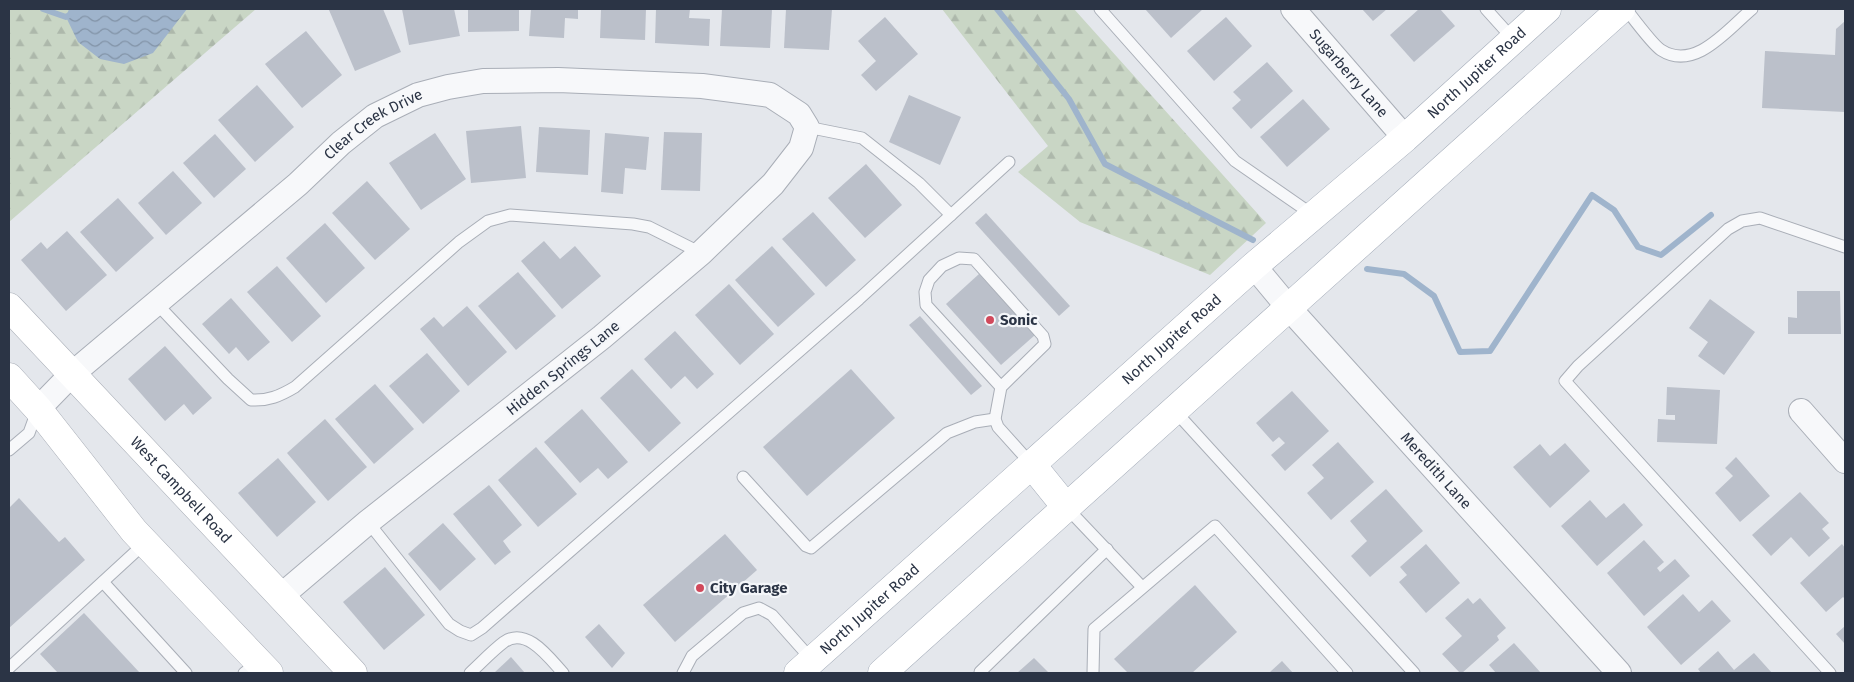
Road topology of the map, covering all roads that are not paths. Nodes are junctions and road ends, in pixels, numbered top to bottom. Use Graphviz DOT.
graph roads {
  1 [pos="1100,9"];
  2 [pos="1293,9"];
  3 [pos="1486,9"];
  4 [pos="1621,9"];
  5 [pos="1626,9"];
  6 [pos="1752,9"];
  7 [pos="1541,11"];
  8 [pos="1514,39"];
  9 [pos="803,120"];
  10 [pos="1405,138"];
  11 [pos="1009,162"];
  12 [pos="1313,214"];
  13 [pos="951,215"];
  14 [pos="1845,247"];
  15 [pos="701,253"];
  16 [pos="1254,266"];
  17 [pos="155,302"];
  18 [pos="9,307"];
  19 [pos="1288,307"];
  20 [pos="72,374"];
  21 [pos="9,377"];
  22 [pos="1001,387"];
  23 [pos="38,409"];
  24 [pos="1174,410"];
  25 [pos="1801,411"];
  26 [pos="995,419"];
  27 [pos="9,450"];
  28 [pos="1845,461"];
  29 [pos="1032,465"];
  30 [pos="743,477"];
  31 [pos="1066,507"];
  32 [pos="368,522"];
  33 [pos="145,543"];
  34 [pos="1106,550"];
  35 [pos="103,582"];
  36 [pos="1142,587"];
  37 [pos="281,596"];
  38 [pos="806,667"];
  39 [pos="9,668"];
  40 [pos="257,669"];
  41 [pos="980,672"];
  42 [pos="186,673"];
  43 [pos="353,673"];
  44 [pos="470,673"];
  45 [pos="563,673"];
  46 [pos="683,673"];
  47 [pos="882,673"];
  48 [pos="1093,673"];
  49 [pos="1347,673"];
  50 [pos="1414,673"];
  51 [pos="1619,673"];
  52 [pos="1830,673"];
  1 -- 12 [label="lane"];
  2 -- 10 [label="street, Sugarberry Lane"];
  3 -- 8 [label="lane"];
  4 -- 19 [label="main road"];
  5 -- 6 [label="lane"];
  7 -- 8 [label="main road, North Jupiter Road"];
  8 -- 10 [label="main road, North Jupiter Road"];
  9 -- 13 [label="lane"];
  9 -- 15 [label="street, Hidden Springs Lane"];
  9 -- 17 [label="street, Clear Creek Drive"];
  10 -- 12 [label="main road, North Jupiter Road"];
  11 -- 13 [label="lane"];
  12 -- 16 [label="main road, North Jupiter Road"];
  13 -- 32 [label="lane"];
  14 -- 52 [label="lane"];
  15 -- 17 [label="lane"];
  15 -- 32 [label="street, Hidden Springs Lane"];
  16 -- 19 [label="street, Meredith Lane"];
  16 -- 29 [label="main road, North Jupiter Road"];
  17 -- 20 [label="street, Clear Creek Drive"];
  18 -- 20 [label="main road, West Campbell Road"];
  19 -- 24 [label="main road"];
  19 -- 51 [label="street, Meredith Lane"];
  20 -- 23 [label="street, Clear Creek Drive"];
  20 -- 37 [label="main road, West Campbell Road"];
  21 -- 23 [label="main road"];
  22 -- 22 [label="lane"];
  22 -- 26 [label="lane"];
  23 -- 27 [label="lane"];
  23 -- 33 [label="main road"];
  24 -- 31 [label="main road"];
  24 -- 50 [label="lane"];
  25 -- 28 [label="street"];
  26 -- 29 [label="lane"];
  26 -- 30 [label="lane"];
  29 -- 31 [label="main road"];
  29 -- 38 [label="main road, North Jupiter Road"];
  31 -- 34 [label="lane"];
  31 -- 47 [label="main road"];
  32 -- 37 [label="street, Hidden Springs Lane"];
  33 -- 35 [label="lane"];
  33 -- 40 [label="main road"];
  34 -- 36 [label="lane"];
  34 -- 41 [label="lane"];
  35 -- 39 [label="lane"];
  35 -- 42 [label="lane"];
  36 -- 48 [label="lane"];
  36 -- 49 [label="lane"];
  37 -- 43 [label="main road, West Campbell Road"];
  38 -- 46 [label="lane"];
  44 -- 45 [label="lane"];
}
